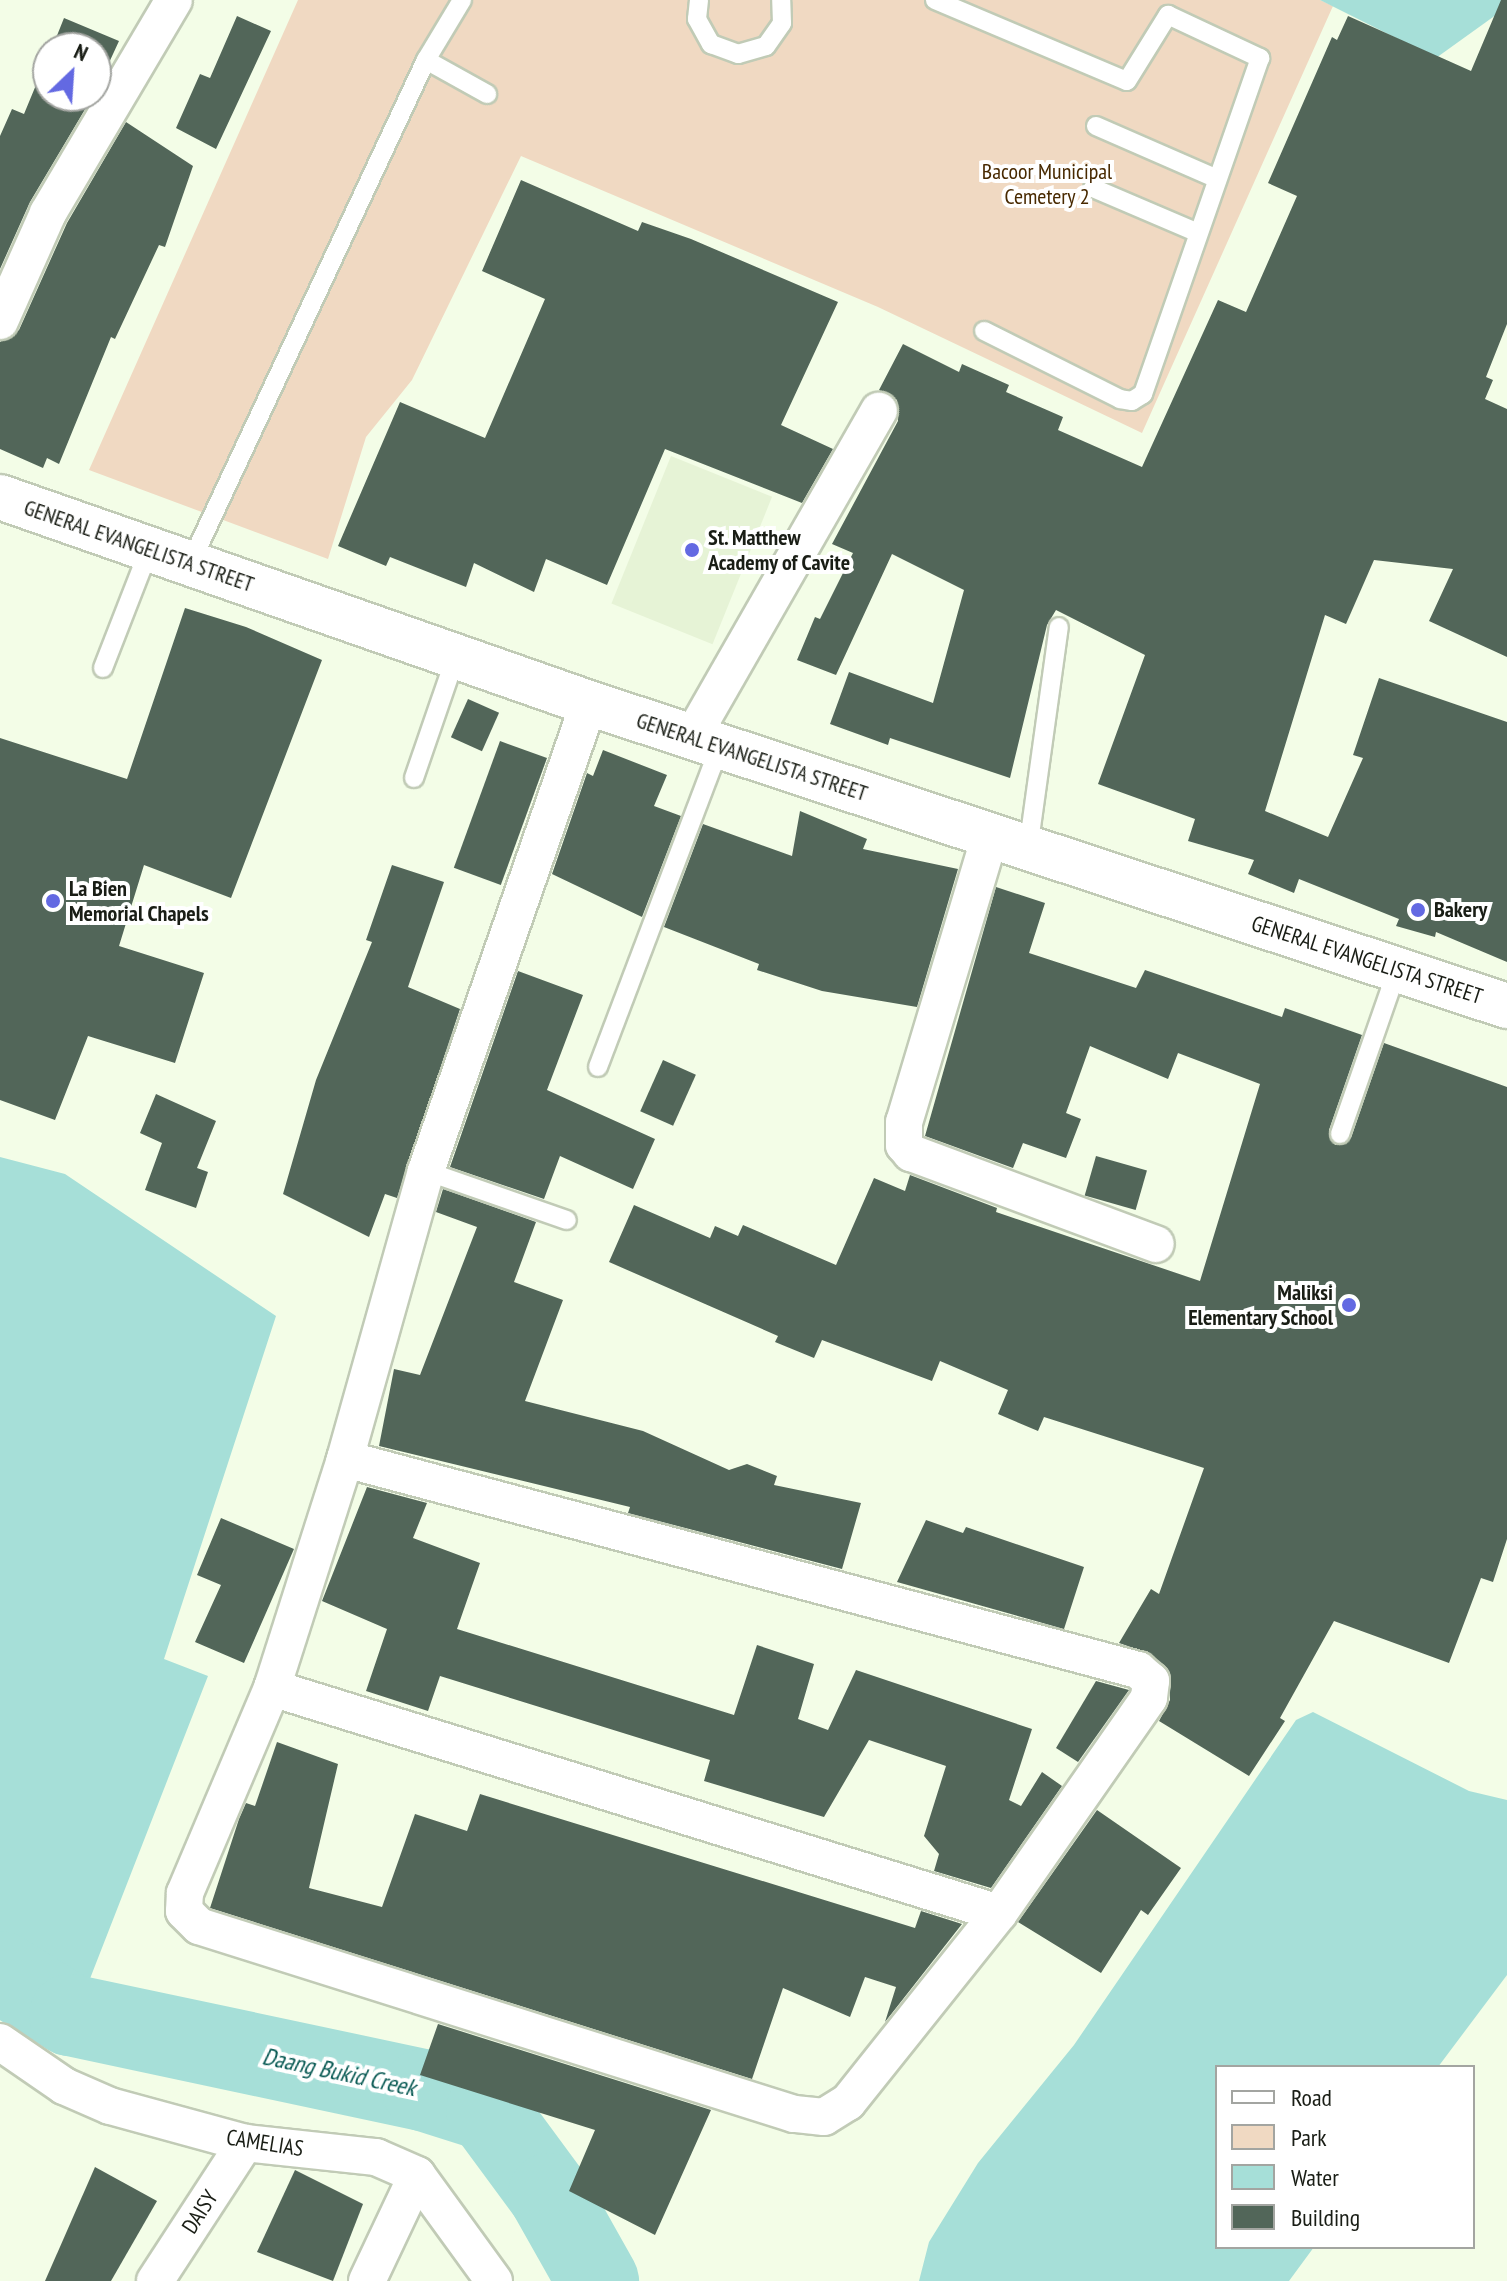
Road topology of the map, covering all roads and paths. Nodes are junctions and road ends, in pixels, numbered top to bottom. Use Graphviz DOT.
graph roads {
  1 [pos="174,0"];
  2 [pos="462,0"];
  3 [pos="699,0"];
  4 [pos="781,0"];
  5 [pos="935,0"];
  6 [pos="426,60"];
  7 [pos="487,94"];
  8 [pos="1096,126"];
  9 [pos="1215,178"];
  10 [pos="1093,188"];
  11 [pos="1196,232"];
  12 [pos="0,321"];
  13 [pos="984,331"];
  14 [pos="879,411"];
  15 [pos="0,497"];
  16 [pos="149,550"];
  17 [pos="190,564"];
  18 [pos="1059,627"];
  19 [pos="456,656"];
  20 [pos="103,668"];
  21 [pos="589,703"];
  22 [pos="706,742"];
  23 [pos="414,778"];
  24 [pos="1009,843"];
  25 [pos="1397,970"];
  26 [pos="1507,1006"];
  27 [pos="598,1067"];
  28 [pos="1340,1134"];
  29 [pos="426,1171"];
  30 [pos="567,1220"];
  31 [pos="1156,1244"];
  32 [pos="345,1459"];
  33 [pos="272,1688"];
  34 [pos="999,1913"];
  35 [pos="0,2042"];
  36 [pos="245,2143"];
  37 [pos="417,2175"];
  38 [pos="155,2281"];
  39 [pos="367,2281"];
  40 [pos="494,2281"];
  1 -- 12 [label="street"];
  2 -- 6 [label="lane"];
  3 -- 4 [label="lane"];
  5 -- 9 [label="lane"];
  6 -- 7 [label="lane"];
  6 -- 17 [label="lane"];
  8 -- 9 [label="lane"];
  9 -- 11 [label="lane"];
  10 -- 11 [label="lane"];
  11 -- 13 [label="lane"];
  14 -- 22 [label="street"];
  15 -- 16 [label="main road, GENERAL EVANGELISTA STREET"];
  16 -- 17 [label="main road, GENERAL EVANGELISTA STREET"];
  16 -- 20 [label="lane"];
  17 -- 19 [label="main road, GENERAL EVANGELISTA STREET"];
  18 -- 24 [label="lane"];
  19 -- 21 [label="main road, GENERAL EVANGELISTA STREET"];
  19 -- 23 [label="lane"];
  21 -- 22 [label="main road, GENERAL EVANGELISTA STREET"];
  21 -- 29 [label="street"];
  22 -- 24 [label="main road, GENERAL EVANGELISTA STREET"];
  22 -- 27 [label="lane"];
  24 -- 25 [label="main road, GENERAL EVANGELISTA STREET"];
  24 -- 31 [label="street"];
  25 -- 26 [label="main road, GENERAL EVANGELISTA STREET"];
  25 -- 28 [label="lane"];
  29 -- 30 [label="lane"];
  29 -- 32 [label="street"];
  32 -- 33 [label="street"];
  32 -- 34 [label="street"];
  33 -- 34 [label="street"];
  33 -- 34 [label="street"];
  35 -- 36 [label="street, CAMELIAS"];
  36 -- 37 [label="street, CAMELIAS"];
  36 -- 38 [label="street, DAISY"];
  37 -- 39 [label="street"];
  37 -- 40 [label="street"];
}
